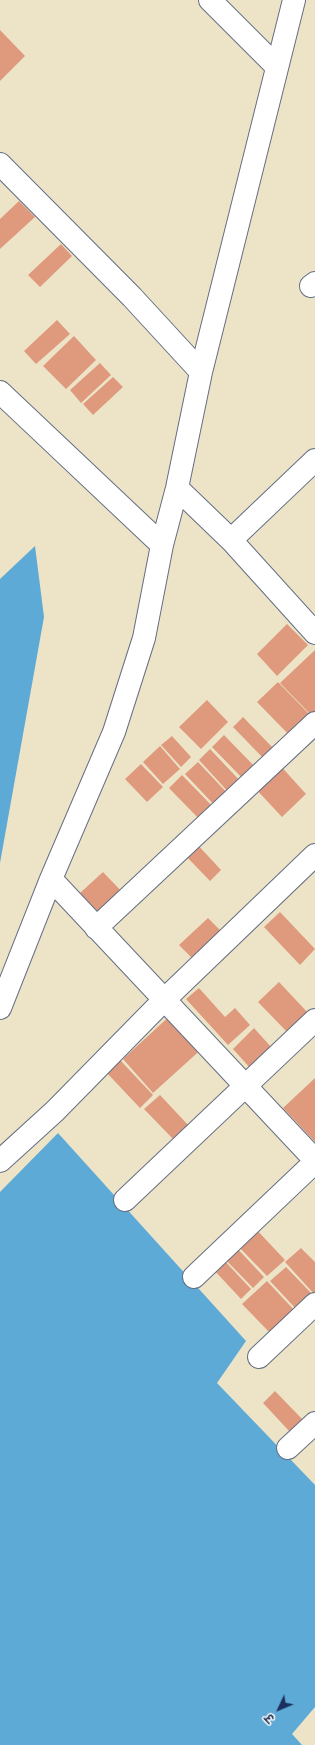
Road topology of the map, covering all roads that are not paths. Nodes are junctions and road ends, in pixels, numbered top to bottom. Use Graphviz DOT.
graph roads {
  1 [pos="210,0"];
  2 [pos="294,0"];
  3 [pos="277,66"];
  4 [pos="0,164"];
  5 [pos="201,372"];
  6 [pos="0,392"];
  7 [pos="315,460"];
  8 [pos="177,488"];
  9 [pos="231,540"];
  10 [pos="162,545"];
  11 [pos="315,633"];
  12 [pos="315,724"];
  13 [pos="315,855"];
  14 [pos="51,879"];
  15 [pos="96,928"];
  16 [pos="164,1000"];
  17 [pos="0,1008"];
  18 [pos="315,1020"];
  19 [pos="245,1086"];
  20 [pos="0,1161"];
  21 [pos="315,1161"];
  22 [pos="125,1200"];
  23 [pos="194,1277"];
  24 [pos="315,1304"];
  25 [pos="259,1357"];
  26 [pos="315,1423"];
  27 [pos="288,1448"];
  1 -- 3 [label="street"];
  2 -- 3 [label="street"];
  3 -- 5 [label="street"];
  4 -- 5 [label="street"];
  5 -- 8 [label="street"];
  6 -- 10 [label="street"];
  7 -- 9 [label="street"];
  8 -- 9 [label="street"];
  8 -- 10 [label="street"];
  9 -- 11 [label="street"];
  10 -- 14 [label="street"];
  12 -- 15 [label="street"];
  13 -- 16 [label="street"];
  14 -- 15 [label="street"];
  14 -- 17 [label="street"];
  15 -- 16 [label="street"];
  16 -- 19 [label="street"];
  16 -- 20 [label="street"];
  18 -- 19 [label="street"];
  19 -- 21 [label="street"];
  19 -- 22 [label="street"];
  21 -- 23 [label="street"];
  24 -- 25 [label="street"];
  26 -- 27 [label="street"];
}
